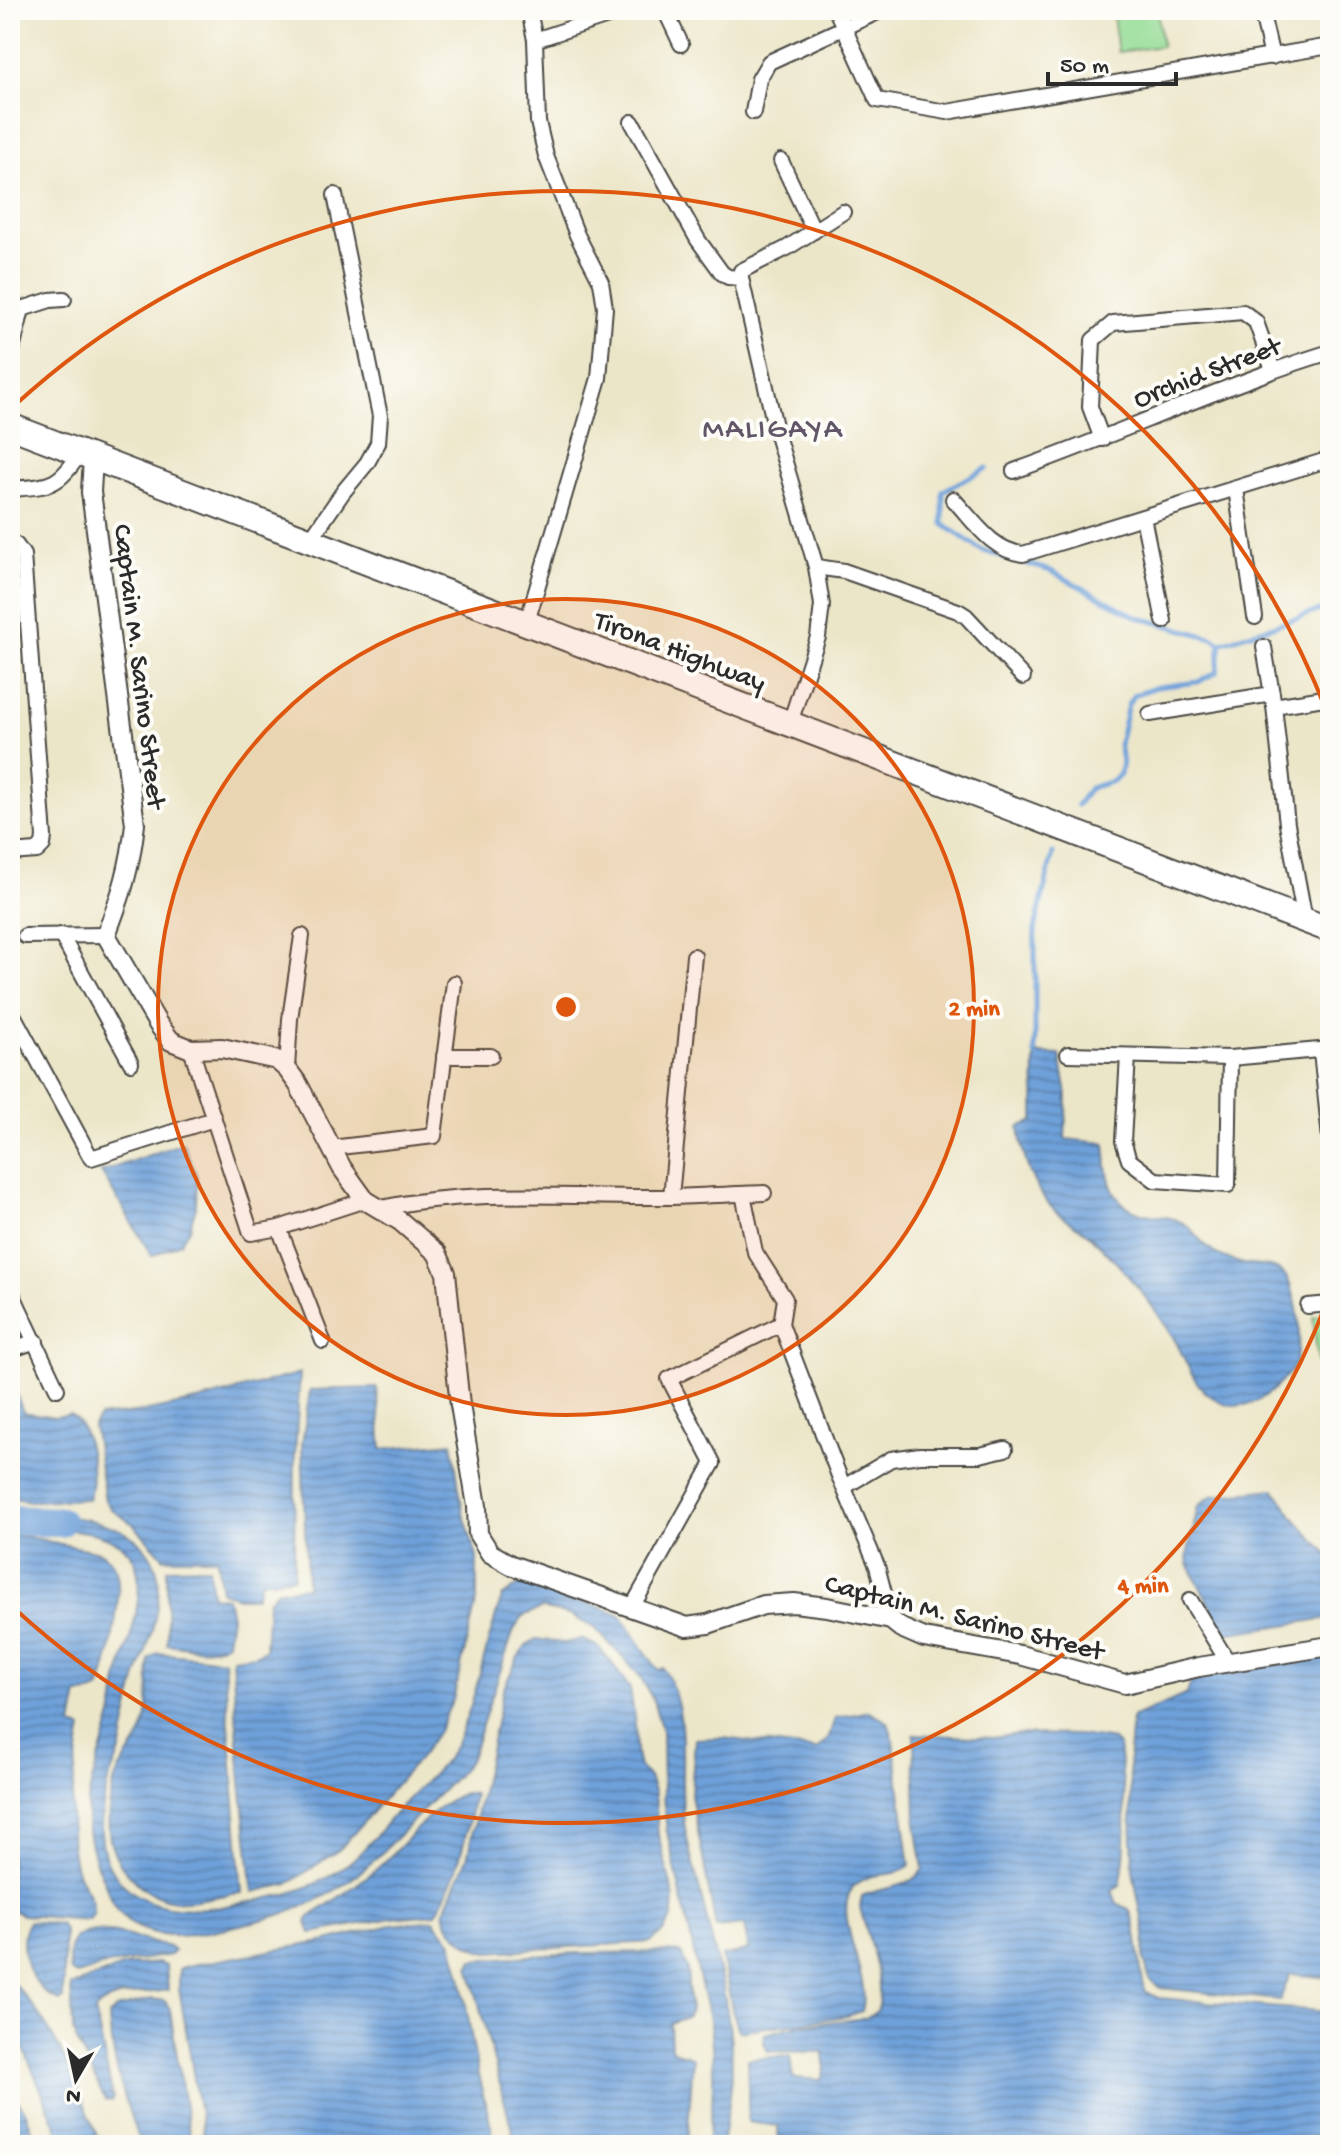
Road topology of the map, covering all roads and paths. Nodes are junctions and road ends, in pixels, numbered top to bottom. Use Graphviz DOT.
graph roads {
  1 [pos="529,10"];
  2 [pos="626,10"];
  3 [pos="665,10"];
  4 [pos="836,10"];
  5 [pos="882,10"];
  6 [pos="1261,10"];
  7 [pos="843,26"];
  8 [pos="535,40"];
  9 [pos="681,44"];
  10 [pos="1330,46"];
  11 [pos="1272,57"];
  12 [pos="753,112"];
  13 [pos="632,122"];
  14 [pos="781,161"];
  15 [pos="335,195"];
  16 [pos="843,212"];
  17 [pos="814,231"];
  18 [pos="741,278"];
  19 [pos="64,299"];
  20 [pos="1330,352"];
  21 [pos="10,358"];
  22 [pos="1273,370"];
  23 [pos="10,426"];
  24 [pos="1102,439"];
  25 [pos="86,455"];
  26 [pos="1330,459"];
  27 [pos="1014,471"];
  28 [pos="10,489"];
  29 [pos="1236,489"];
  30 [pos="953,499"];
  31 [pos="1143,517"];
  32 [pos="310,540"];
  33 [pos="10,542"];
  34 [pos="816,567"];
  35 [pos="1255,617"];
  36 [pos="1164,621"];
  37 [pos="527,622"];
  38 [pos="1264,647"];
  39 [pos="1023,677"];
  40 [pos="1330,697"];
  41 [pos="1273,700"];
  42 [pos="1150,714"];
  43 [pos="790,723"];
  44 [pos="10,853"];
  45 [pos="1305,920"];
  46 [pos="1330,930"];
  47 [pos="61,935"];
  48 [pos="106,935"];
  49 [pos="25,936"];
  50 [pos="302,936"];
  51 [pos="694,956"];
  52 [pos="454,983"];
  53 [pos="10,1009"];
  54 [pos="191,1049"];
  55 [pos="1326,1050"];
  56 [pos="1068,1054"];
  57 [pos="444,1056"];
  58 [pos="491,1056"];
  59 [pos="1128,1056"];
  60 [pos="1230,1058"];
  61 [pos="131,1063"];
  62 [pos="287,1069"];
  63 [pos="214,1119"];
  64 [pos="1330,1139"];
  65 [pos="331,1148"];
  66 [pos="764,1193"];
  67 [pos="743,1194"];
  68 [pos="671,1197"];
  69 [pos="374,1204"];
  70 [pos="279,1228"];
  71 [pos="10,1289"];
  72 [pos="1330,1304"];
  73 [pos="1308,1306"];
  74 [pos="781,1324"];
  75 [pos="36,1341"];
  76 [pos="323,1341"];
  77 [pos="10,1350"];
  78 [pos="57,1389"];
  79 [pos="1005,1449"];
  80 [pos="844,1487"];
  81 [pos="1190,1600"];
  82 [pos="631,1609"];
  83 [pos="891,1620"];
  84 [pos="1330,1646"];
  85 [pos="1228,1662"];
  1 -- 8 [label="street"];
  2 -- 8 [label="street"];
  3 -- 9 [label="street"];
  4 -- 7 [label="street"];
  5 -- 7 [label="street"];
  6 -- 11 [label="street"];
  7 -- 11 [label="street"];
  7 -- 12 [label="street"];
  8 -- 37 [label="street"];
  10 -- 11 [label="street"];
  13 -- 18 [label="street"];
  14 -- 17 [label="street"];
  15 -- 32 [label="street"];
  16 -- 17 [label="street"];
  17 -- 18 [label="street"];
  18 -- 34 [label="street"];
  19 -- 21 [label="street"];
  20 -- 22 [label="street, Orchid Street"];
  22 -- 24 [label="street, Orchid Street"];
  22 -- 24 [label="street"];
  23 -- 25 [label="main road, Tirona Highway"];
  24 -- 27 [label="street, Orchid Street"];
  25 -- 28 [label="street"];
  25 -- 32 [label="main road, Tirona Highway"];
  25 -- 48 [label="street, Captain M. Sarino Street"];
  26 -- 29 [label="street"];
  29 -- 31 [label="street"];
  29 -- 35 [label="street"];
  30 -- 31 [label="street"];
  31 -- 36 [label="street"];
  32 -- 37 [label="main road, Tirona Highway"];
  33 -- 44 [label="street"];
  34 -- 39 [label="street"];
  34 -- 43 [label="street"];
  37 -- 43 [label="main road, Tirona Highway"];
  38 -- 41 [label="street"];
  40 -- 41 [label="street"];
  41 -- 42 [label="street"];
  41 -- 45 [label="street"];
  43 -- 45 [label="main road, Tirona Highway"];
  45 -- 46 [label="main road, Tirona Highway"];
  47 -- 48 [label="street"];
  47 -- 49 [label="street"];
  47 -- 61 [label="street"];
  48 -- 54 [label="street"];
  50 -- 62 [label="street"];
  51 -- 68 [label="street"];
  52 -- 57 [label="street"];
  53 -- 63 [label="street"];
  54 -- 62 [label="street"];
  54 -- 63 [label="street"];
  55 -- 60 [label="street"];
  55 -- 64 [label="street"];
  56 -- 59 [label="street"];
  57 -- 58 [label="street"];
  57 -- 65 [label="street"];
  59 -- 60 [label="street"];
  59 -- 60 [label="street"];
  62 -- 65 [label="street, Captain M. Sarino Street"];
  63 -- 70 [label="street"];
  65 -- 69 [label="street, Captain M. Sarino Street"];
  66 -- 67 [label="street"];
  67 -- 68 [label="street"];
  67 -- 74 [label="street"];
  68 -- 69 [label="street"];
  69 -- 70 [label="street"];
  69 -- 82 [label="street, Captain M. Sarino Street"];
  70 -- 76 [label="street"];
  71 -- 75 [label="street"];
  72 -- 73 [label="street"];
  74 -- 80 [label="street"];
  74 -- 82 [label="street"];
  75 -- 77 [label="street"];
  75 -- 78 [label="street"];
  79 -- 80 [label="street"];
  80 -- 83 [label="street"];
  81 -- 85 [label="street"];
  82 -- 83 [label="street, Captain M. Sarino Street"];
  83 -- 85 [label="street, Captain M. Sarino Street"];
  84 -- 85 [label="street, Captain M. Sarino Street"];
}
